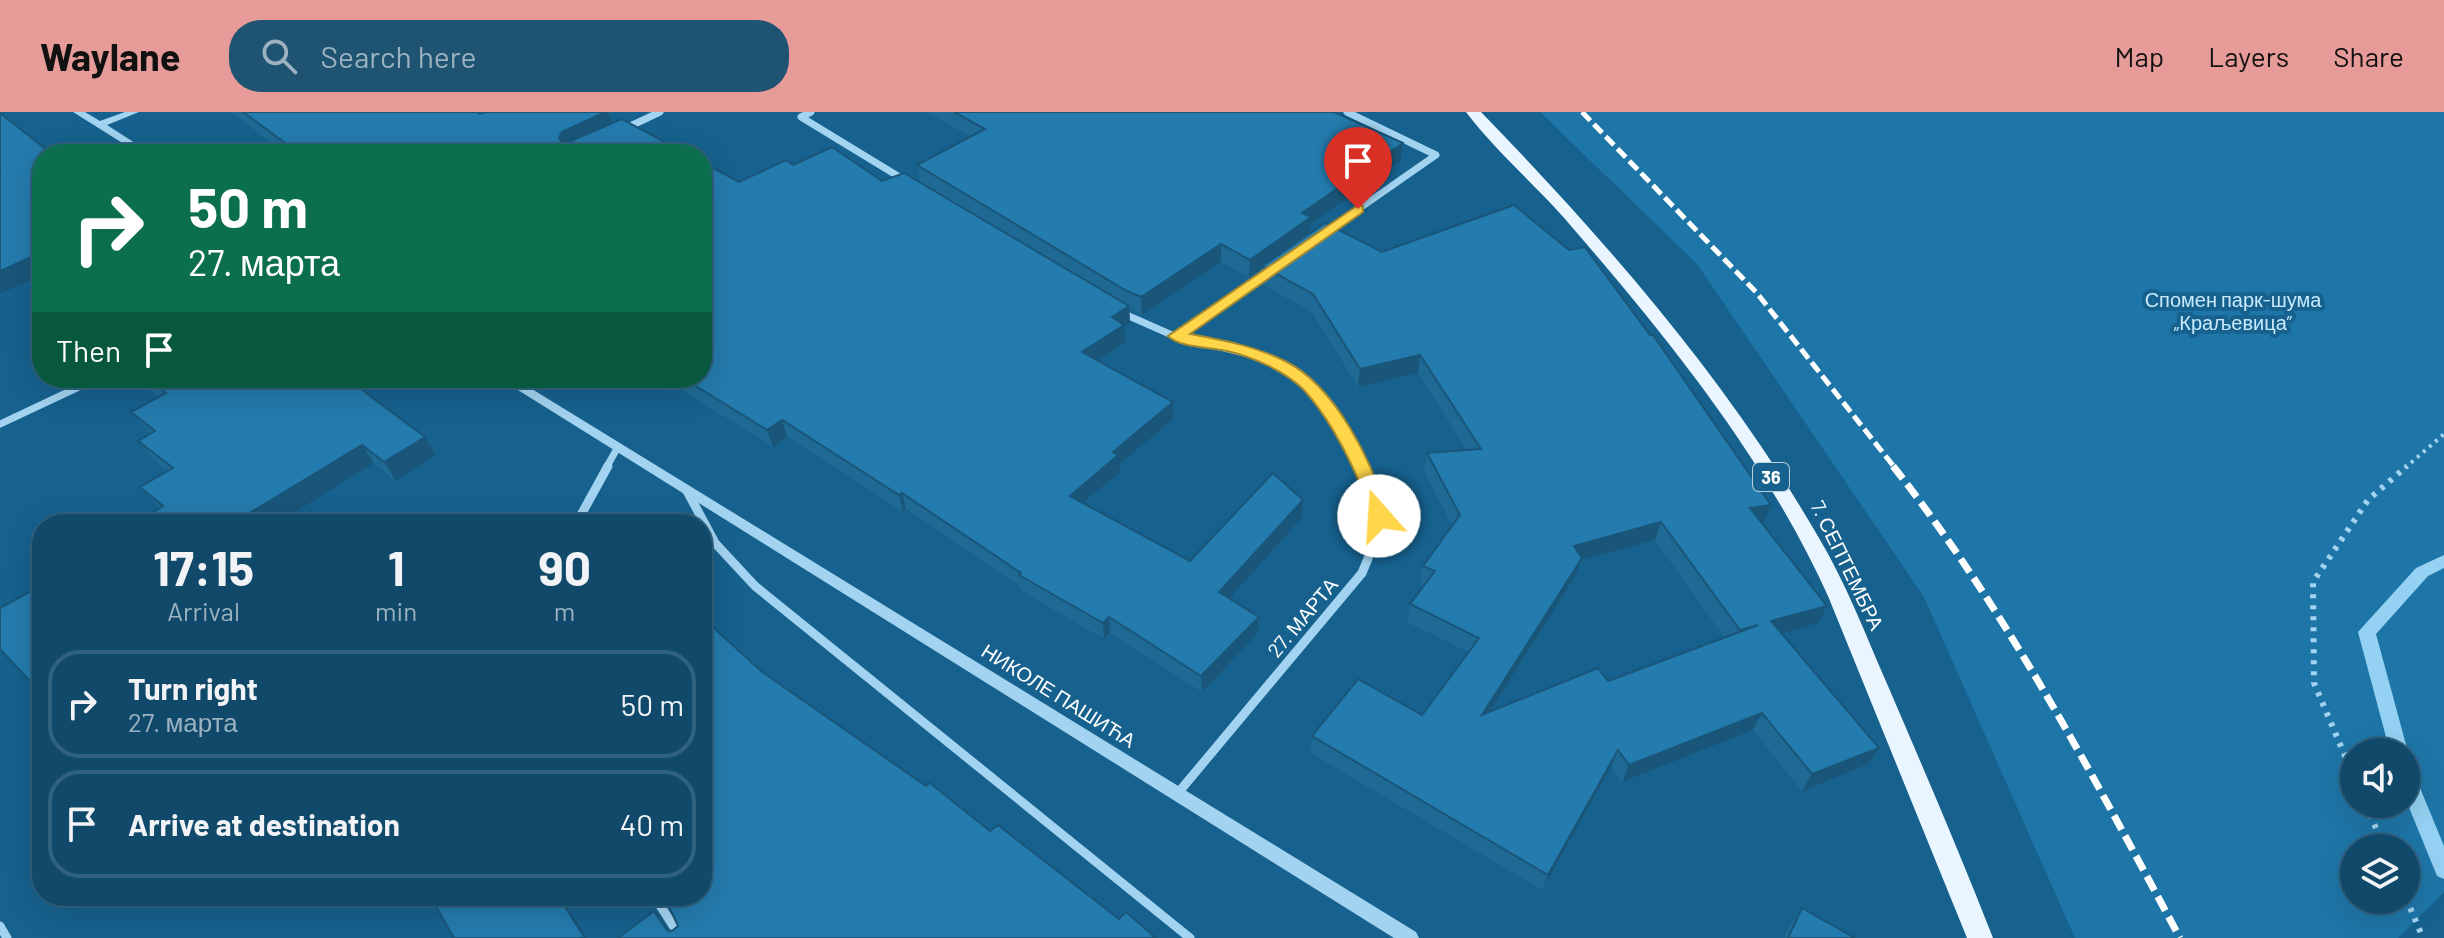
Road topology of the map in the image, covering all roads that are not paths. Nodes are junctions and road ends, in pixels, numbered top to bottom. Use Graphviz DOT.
graph roads {
  1 [pos="78,112"];
  2 [pos="134,112"];
  3 [pos="660,112"];
  4 [pos="793,112"];
  5 [pos="811,112"];
  6 [pos="1347,112"];
  7 [pos="1473,112"];
  8 [pos="801,117"];
  9 [pos="99,125"];
  10 [pos="610,136"];
  11 [pos="130,144"];
  12 [pos="908,182"];
  13 [pos="1319,236"];
  14 [pos="1280,264"];
  15 [pos="1109,305"];
  16 [pos="1176,336"];
  17 [pos="77,388"];
  18 [pos="520,388"];
  19 [pos="0,424"];
  20 [pos="618,447"];
  21 [pos="686,488"];
  22 [pos="581,514"];
  23 [pos="700,514"];
  24 [pos="712,537"];
  25 [pos="1178,793"];
  26 [pos="660,906"];
  27 [pos="0,926"];
  28 [pos="7,938"];
  29 [pos="681,938"];
  30 [pos="1190,938"];
  31 [pos="1410,938"];
  32 [pos="1980,938"];
  1 -- 9 [label="street"];
  2 -- 9 [label="street"];
  3 -- 10 [label="street"];
  4 -- 8 [label="street"];
  5 -- 8 [label="street"];
  6 -- 13 [label="street"];
  7 -- 32 [label="main road, 7. СЕПТЕМБРА / 36"];
  8 -- 12 [label="street"];
  9 -- 11 [label="street"];
  14 -- 16 [label="street"];
  15 -- 16 [label="street, 27. МАРТА"];
  16 -- 25 [label="street, 27. МАРТА"];
  17 -- 19 [label="street"];
  18 -- 20 [label="street, НИКОЛЕ ПАШИЋА"];
  20 -- 21 [label="street, НИКОЛЕ ПАШИЋА"];
  20 -- 22 [label="street"];
  21 -- 23 [label="street"];
  21 -- 25 [label="street, НИКОЛЕ ПАШИЋА"];
  24 -- 30 [label="street"];
  25 -- 31 [label="street, НИКОЛЕ ПАШИЋА"];
  26 -- 29 [label="street"];
  27 -- 28 [label="street"];
}
